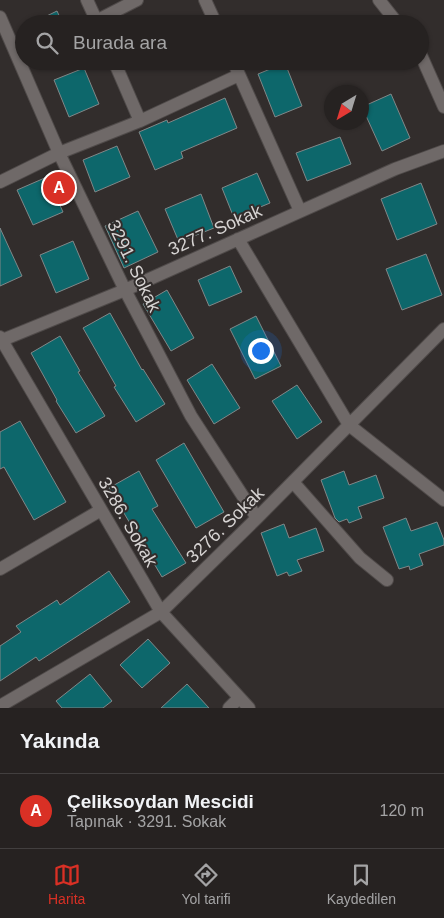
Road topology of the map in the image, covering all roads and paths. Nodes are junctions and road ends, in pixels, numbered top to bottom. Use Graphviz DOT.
graph roads {
  1 [pos="87,0"];
  2 [pos="137,0"];
  3 [pos="205,0"];
  4 [pos="379,0"];
  5 [pos="94,15"];
  6 [pos="110,15"];
  7 [pos="212,15"];
  8 [pos="391,15"];
  9 [pos="0,17"];
  10 [pos="15,52"];
  11 [pos="23,70"];
  12 [pos="118,70"];
  13 [pos="237,70"];
  14 [pos="428,70"];
  15 [pos="239,75"];
  16 [pos="444,107"];
  17 [pos="140,121"];
  18 [pos="444,151"];
  19 [pos="59,153"];
  20 [pos="0,182"];
  21 [pos="300,211"];
  22 [pos="238,239"];
  23 [pos="125,290"];
  24 [pos="444,329"];
  25 [pos="0,340"];
  26 [pos="349,425"];
  27 [pos="293,482"];
  28 [pos="444,500"];
  29 [pos="101,510"];
  30 [pos="257,518"];
  31 [pos="0,568"];
  32 [pos="386,580"];
  33 [pos="161,612"];
  34 [pos="239,698"];
  35 [pos="0,706"];
  36 [pos="229,708"];
  37 [pos="249,708"];
  1 -- 5 [label="street"];
  2 -- 6 [label="street"];
  3 -- 7 [label="street"];
  4 -- 8 [label="street"];
  9 -- 10 [label="street, 3291. Sokak"];
  11 -- 19 [label="street, 3291. Sokak"];
  12 -- 17 [label="street"];
  13 -- 15 [label="street"];
  14 -- 16 [label="street"];
  15 -- 17 [label="street"];
  15 -- 21 [label="street"];
  17 -- 19 [label="street"];
  18 -- 21 [label="street, 3277. Sokak"];
  19 -- 20 [label="street"];
  19 -- 23 [label="street, 3291. Sokak"];
  21 -- 22 [label="street, 3277. Sokak"];
  22 -- 23 [label="street, 3277. Sokak"];
  22 -- 26 [label="street"];
  23 -- 25 [label="street, 3277. Sokak"];
  23 -- 30 [label="street, 3291. Sokak"];
  24 -- 26 [label="street, 3276. Sokak"];
  25 -- 29 [label="street, 3286. Sokak"];
  26 -- 27 [label="street, 3276. Sokak"];
  26 -- 28 [label="street"];
  27 -- 30 [label="street, 3276. Sokak"];
  27 -- 32 [label="street"];
  29 -- 31 [label="street"];
  29 -- 33 [label="street, 3286. Sokak"];
  30 -- 33 [label="street, 3276. Sokak"];
  33 -- 34 [label="street, 3286. Sokak"];
  33 -- 35 [label="street, 3276. Sokak"];
  34 -- 36 [label="street"];
  34 -- 37 [label="street, 3286. Sokak"];
}
